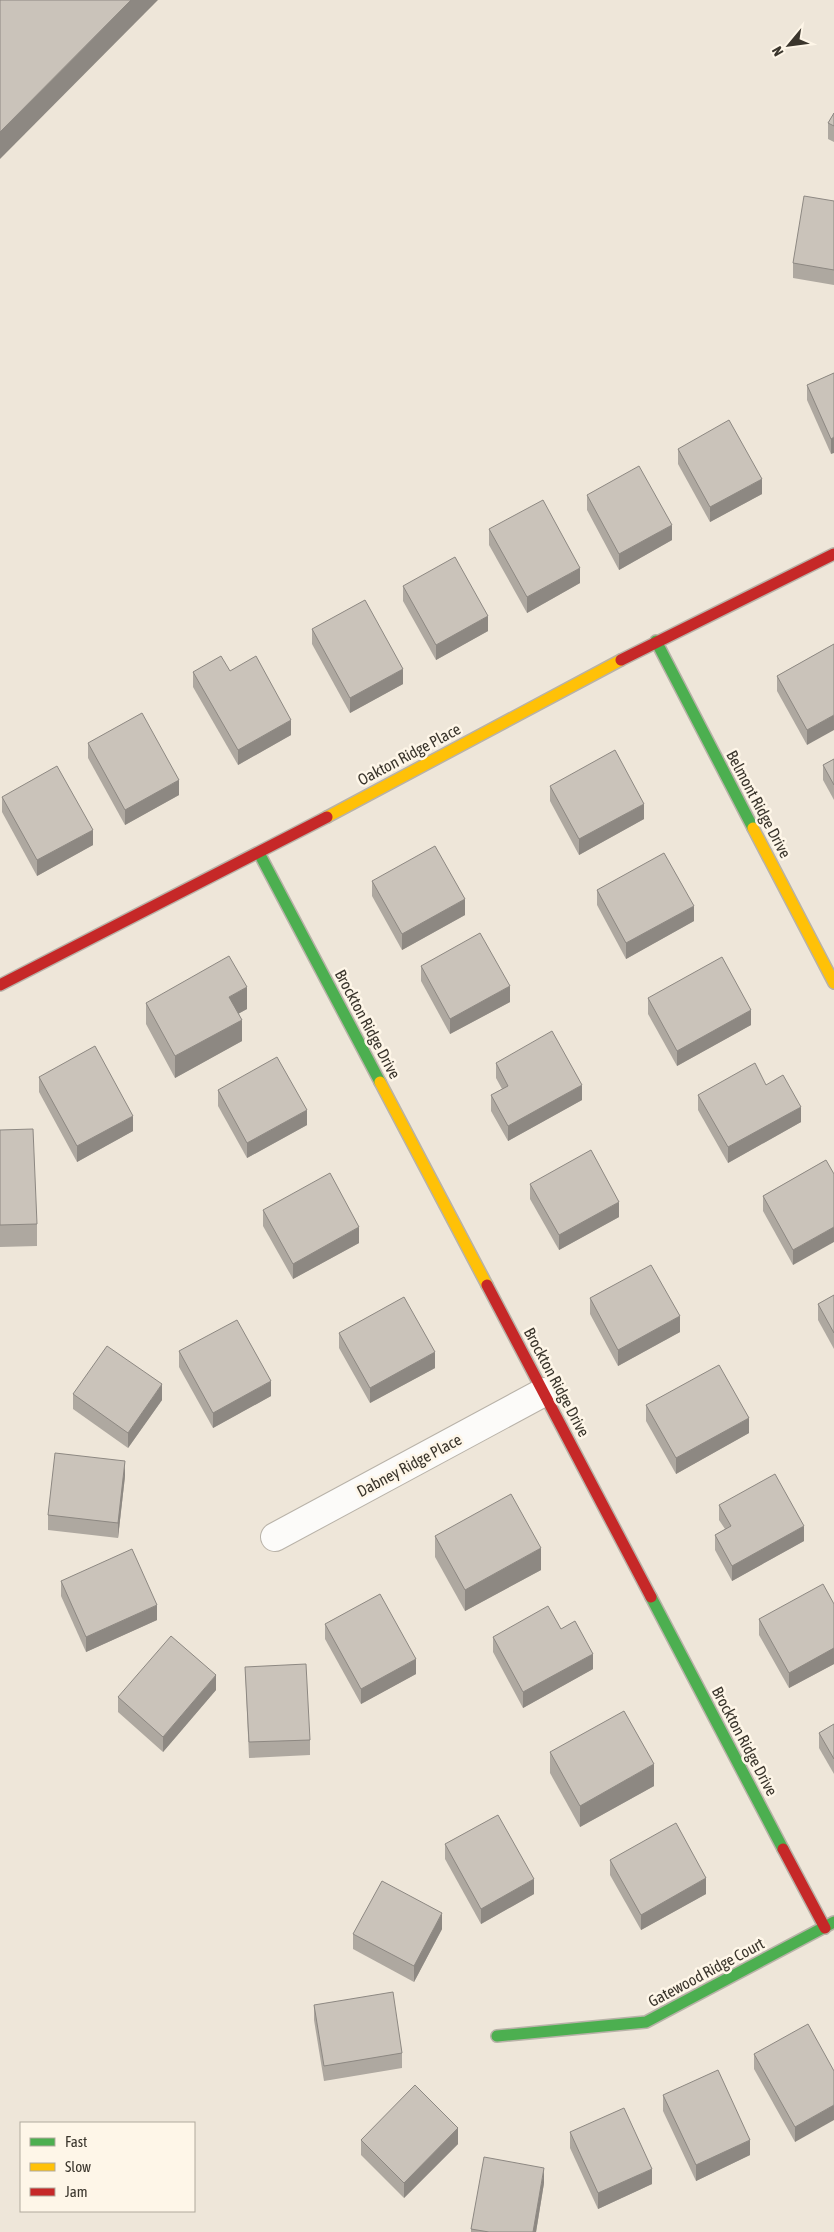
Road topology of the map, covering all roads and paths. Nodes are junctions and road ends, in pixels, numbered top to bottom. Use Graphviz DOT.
graph roads {
  1 [pos="834,554"];
  2 [pos="656,641"];
  3 [pos="259,852"];
  4 [pos="834,983"];
  5 [pos="0,985"];
  6 [pos="544,1392"];
  7 [pos="275,1537"];
  8 [pos="830,1925"];
  9 [pos="497,2036"];
  1 -- 2 [label="street, Oakton Ridge Place"];
  2 -- 3 [label="street, Oakton Ridge Place"];
  2 -- 4 [label="street, Belmont Ridge Drive"];
  3 -- 5 [label="street, Oakton Ridge Place"];
  3 -- 6 [label="street, Brockton Ridge Drive"];
  6 -- 7 [label="street, Dabney Ridge Place"];
  6 -- 8 [label="street, Brockton Ridge Drive"];
  8 -- 9 [label="street, Gatewood Ridge Court"];
}
